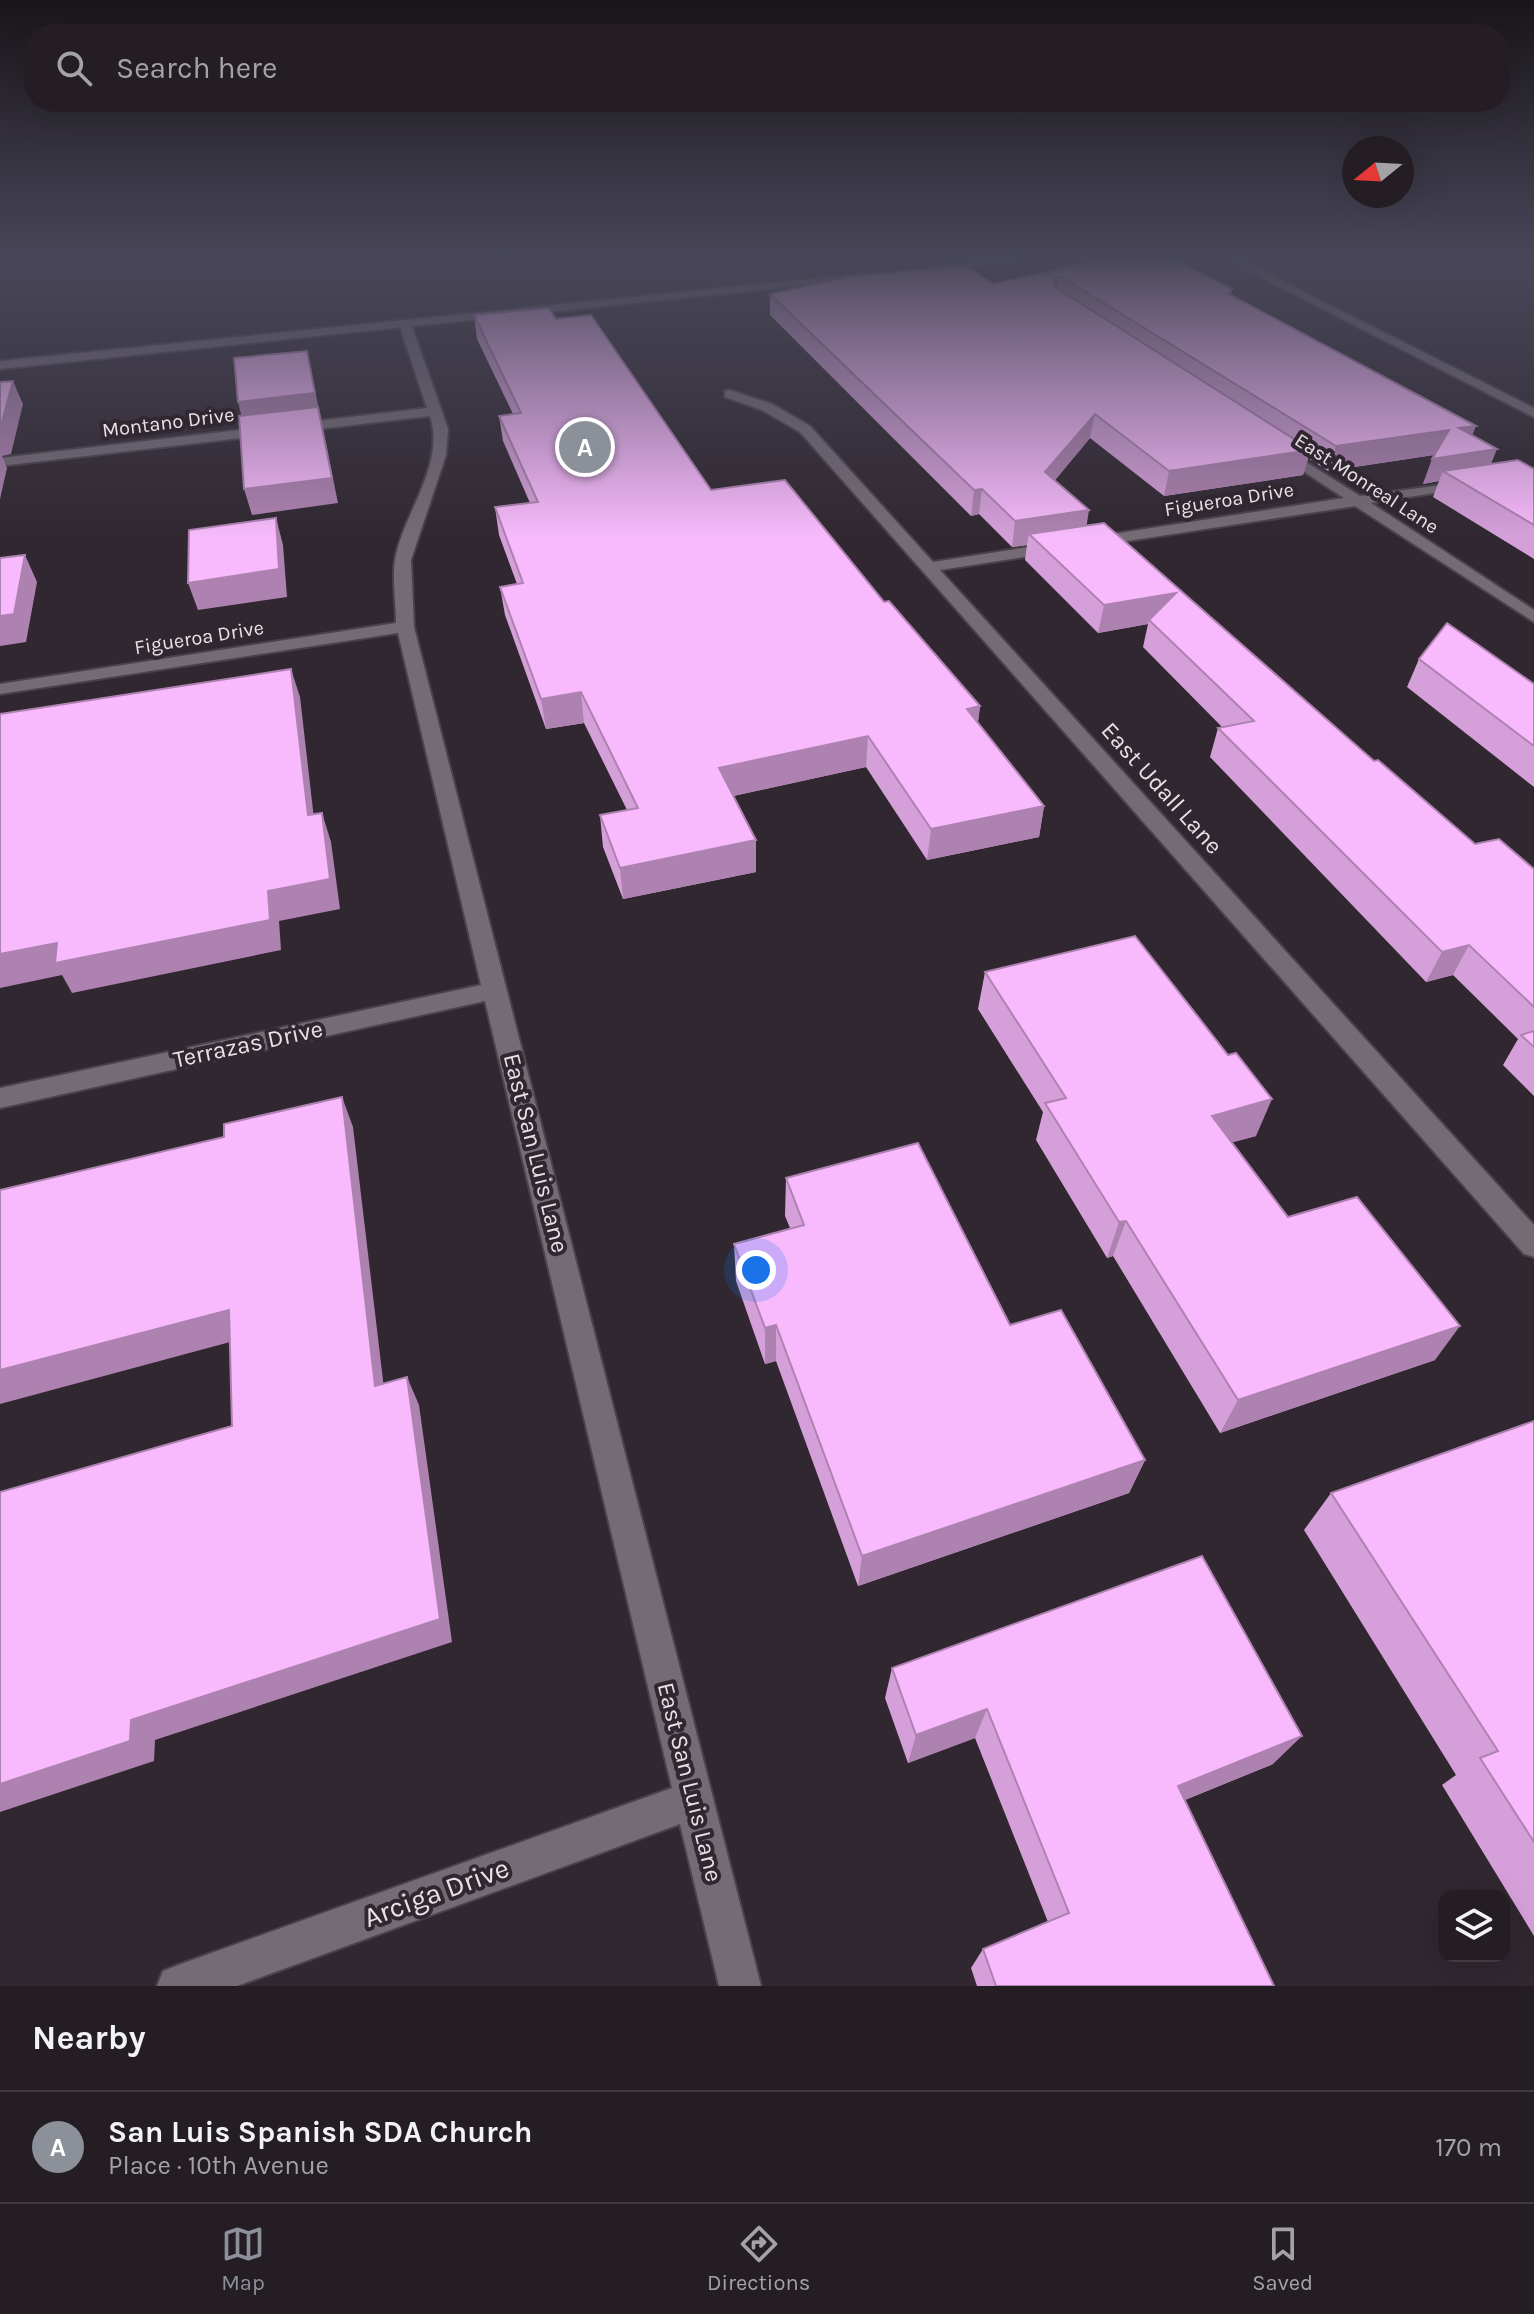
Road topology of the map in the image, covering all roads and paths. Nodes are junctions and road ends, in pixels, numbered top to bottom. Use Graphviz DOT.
graph roads {
  1 [pos="122,353"];
  2 [pos="415,353"];
  3 [pos="1415,353"];
  4 [pos="0,365"];
  5 [pos="729,394"];
  6 [pos="436,411"];
  7 [pos="1534,413"];
  8 [pos="1272,444"];
  9 [pos="0,462"];
  10 [pos="1475,483"];
  11 [pos="1357,501"];
  12 [pos="931,567"];
  13 [pos="1534,617"];
  14 [pos="405,627"];
  15 [pos="0,689"];
  16 [pos="496,990"];
  17 [pos="0,1098"];
  18 [pos="1534,1245"];
  19 [pos="695,1799"];
  20 [pos="178,1986"];
  21 [pos="740,1986"];
  1 -- 4 [label="street"];
  2 -- 6 [label="street, East San Luis Lane"];
  3 -- 7 [label="street"];
  5 -- 12 [label="street, East Udall Lane"];
  6 -- 9 [label="street, Montano Drive"];
  6 -- 14 [label="street, East San Luis Lane"];
  8 -- 11 [label="street, East Monreal Lane"];
  10 -- 11 [label="street, Figueroa Drive"];
  11 -- 12 [label="street, Figueroa Drive"];
  11 -- 13 [label="street, East Monreal Lane"];
  12 -- 18 [label="street, East Udall Lane"];
  14 -- 15 [label="street, Figueroa Drive"];
  14 -- 16 [label="street, East San Luis Lane"];
  16 -- 17 [label="street, Terrazas Drive"];
  16 -- 19 [label="street, East San Luis Lane"];
  19 -- 20 [label="street, Arciga Drive"];
  19 -- 21 [label="street, East San Luis Lane"];
}
